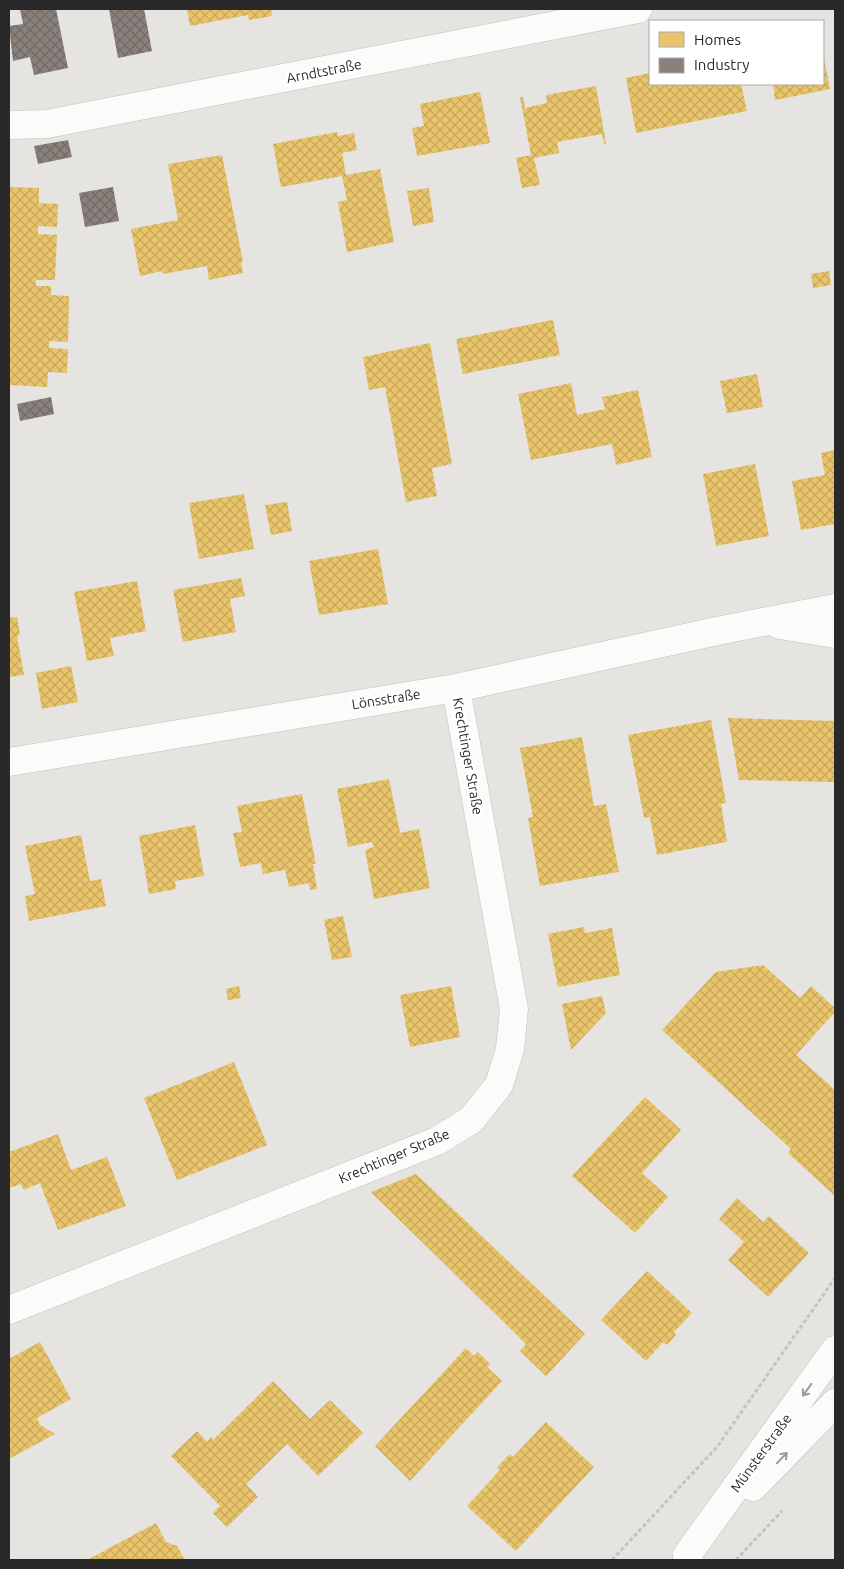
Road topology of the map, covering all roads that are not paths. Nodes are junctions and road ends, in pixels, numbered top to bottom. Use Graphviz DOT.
graph roads {
  1 [pos="638,9"];
  2 [pos="9,125"];
  3 [pos="835,608"];
  4 [pos="761,622"];
  5 [pos="835,634"];
  6 [pos="456,688"];
  7 [pos="9,762"];
  8 [pos="9,1310"];
  9 [pos="835,1350"];
  10 [pos="835,1403"];
  11 [pos="685,1558"];
  1 -- 2 [label="street, Arndtstraße"];
  3 -- 4 [label="street, Lönsstraße"];
  4 -- 5 [label="street, Lönsstraße"];
  4 -- 6 [label="street, Lönsstraße"];
  6 -- 7 [label="street, Lönsstraße"];
  6 -- 8 [label="street, Krechtinger Straße"];
  9 -- 11 [label="street, Münsterstraße, one-way"];
  11 -- 10 [label="street, Münsterstraße, one-way"];
}
